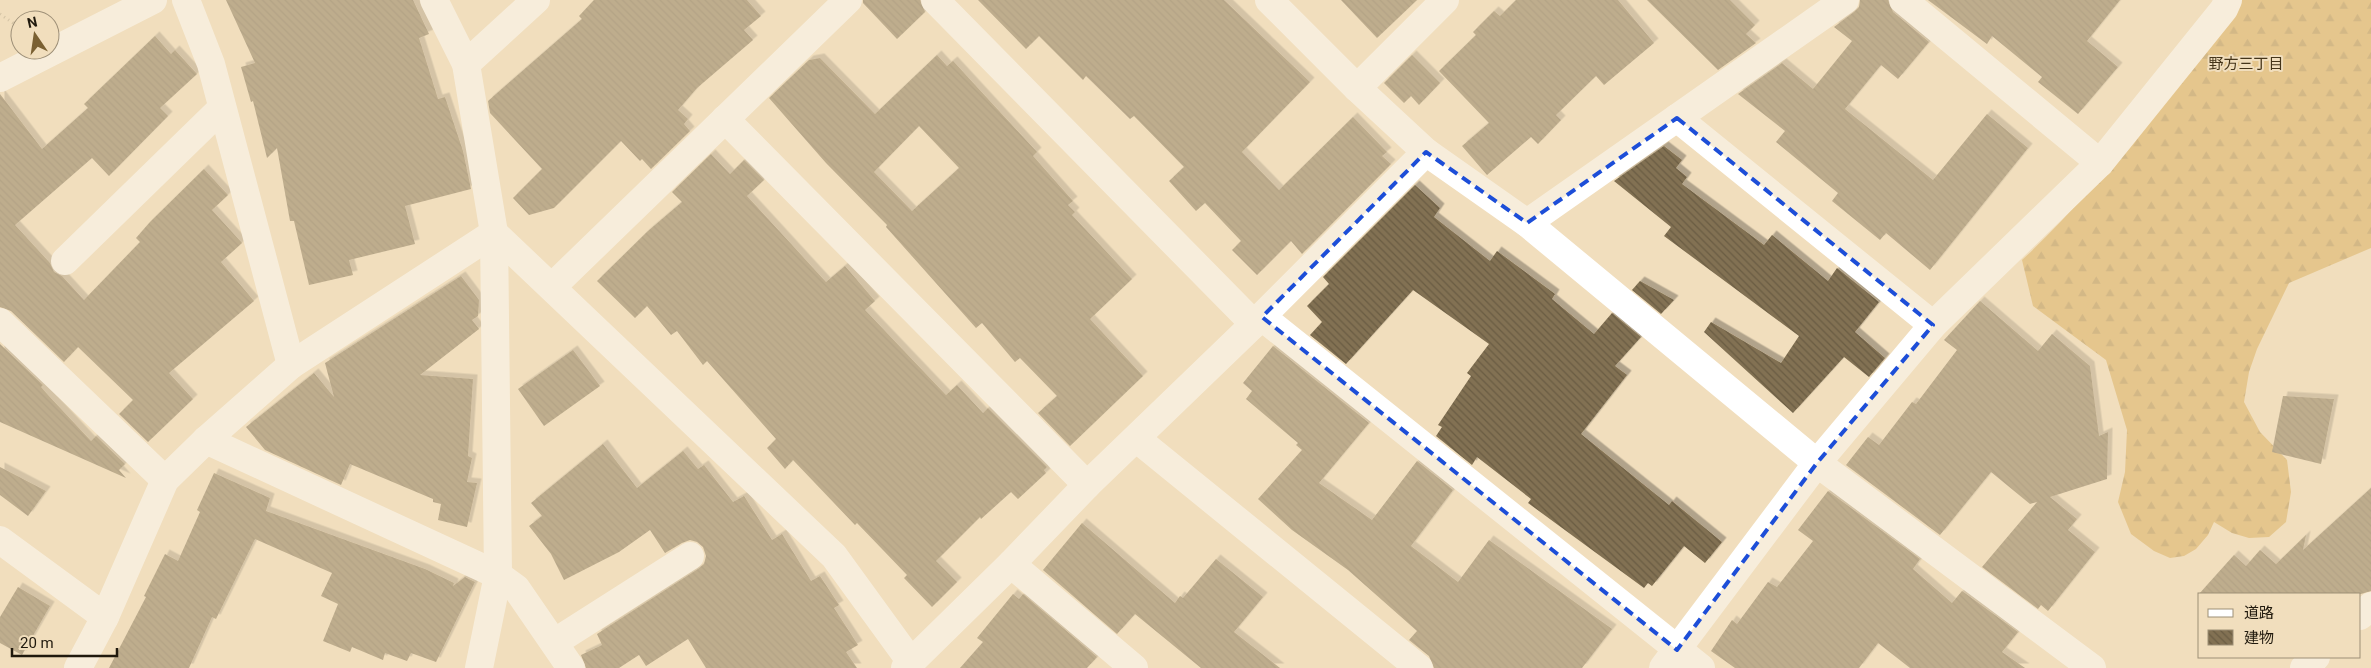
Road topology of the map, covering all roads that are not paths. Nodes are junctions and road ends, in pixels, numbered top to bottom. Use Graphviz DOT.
graph roads {
  1 [pos="153,0"];
  2 [pos="186,0"];
  3 [pos="434,0"];
  4 [pos="536,0"];
  5 [pos="848,0"];
  6 [pos="935,0"];
  7 [pos="1269,0"];
  8 [pos="1445,0"];
  9 [pos="1845,0"];
  10 [pos="1903,0"];
  11 [pos="2228,0"];
  12 [pos="466,64"];
  13 [pos="0,78"];
  14 [pos="1357,88"];
  15 [pos="222,108"];
  16 [pos="1677,118"];
  17 [pos="725,119"];
  18 [pos="1426,152"];
  19 [pos="2100,163"];
  20 [pos="1527,223"];
  21 [pos="494,233"];
  22 [pos="65,261"];
  23 [pos="552,287"];
  24 [pos="1258,320"];
  25 [pos="0,322"];
  26 [pos="1933,325"];
  27 [pos="291,365"];
  28 [pos="1137,439"];
  29 [pos="206,440"];
  30 [pos="1817,464"];
  31 [pos="165,480"];
  32 [pos="1087,484"];
  33 [pos="0,540"];
  34 [pos="690,556"];
  35 [pos="1011,564"];
  36 [pos="498,575"];
  37 [pos="2371,606"];
  38 [pos="2361,615"];
  39 [pos="105,617"];
  40 [pos="555,642"];
  41 [pos="2315,658"];
  42 [pos="1670,659"];
  43 [pos="908,665"];
  44 [pos="78,668"];
  45 [pos="479,668"];
  46 [pos="571,668"];
  47 [pos="1134,668"];
  48 [pos="1420,668"];
  49 [pos="1701,668"];
  50 [pos="2092,668"];
  51 [pos="2304,668"];
  1 -- 13 [label="street"];
  2 -- 15 [label="street"];
  3 -- 12 [label="street"];
  4 -- 12 [label="street"];
  5 -- 17 [label="street"];
  6 -- 24 [label="street"];
  7 -- 14 [label="street"];
  8 -- 14 [label="street"];
  9 -- 16 [label="street"];
  10 -- 19 [label="street"];
  11 -- 19 [label="street"];
  12 -- 21 [label="street"];
  14 -- 18 [label="street"];
  15 -- 22 [label="street"];
  15 -- 27 [label="street"];
  16 -- 20 [label="street"];
  16 -- 26 [label="street"];
  17 -- 23 [label="street"];
  17 -- 32 [label="street"];
  18 -- 20 [label="street"];
  18 -- 24 [label="street"];
  19 -- 26 [label="street"];
  20 -- 30 [label="street"];
  21 -- 23 [label="street"];
  21 -- 27 [label="street"];
  21 -- 36 [label="street"];
  23 -- 43 [label="street"];
  24 -- 28 [label="street"];
  24 -- 42 [label="street"];
  25 -- 31 [label="street"];
  26 -- 30 [label="street"];
  27 -- 29 [label="street"];
  28 -- 32 [label="street"];
  28 -- 48 [label="street"];
  29 -- 31 [label="street"];
  29 -- 36 [label="street"];
  30 -- 42 [label="street"];
  30 -- 50 [label="street"];
  31 -- 39 [label="street"];
  32 -- 35 [label="street"];
  33 -- 39 [label="street"];
  34 -- 40 [label="street"];
  35 -- 43 [label="street"];
  35 -- 47 [label="street"];
  36 -- 40 [label="street"];
  36 -- 45 [label="street"];
  37 -- 38 [label="street"];
  39 -- 44 [label="street"];
  40 -- 46 [label="street"];
  41 -- 51 [label="street"];
  42 -- 49 [label="street"];
}
